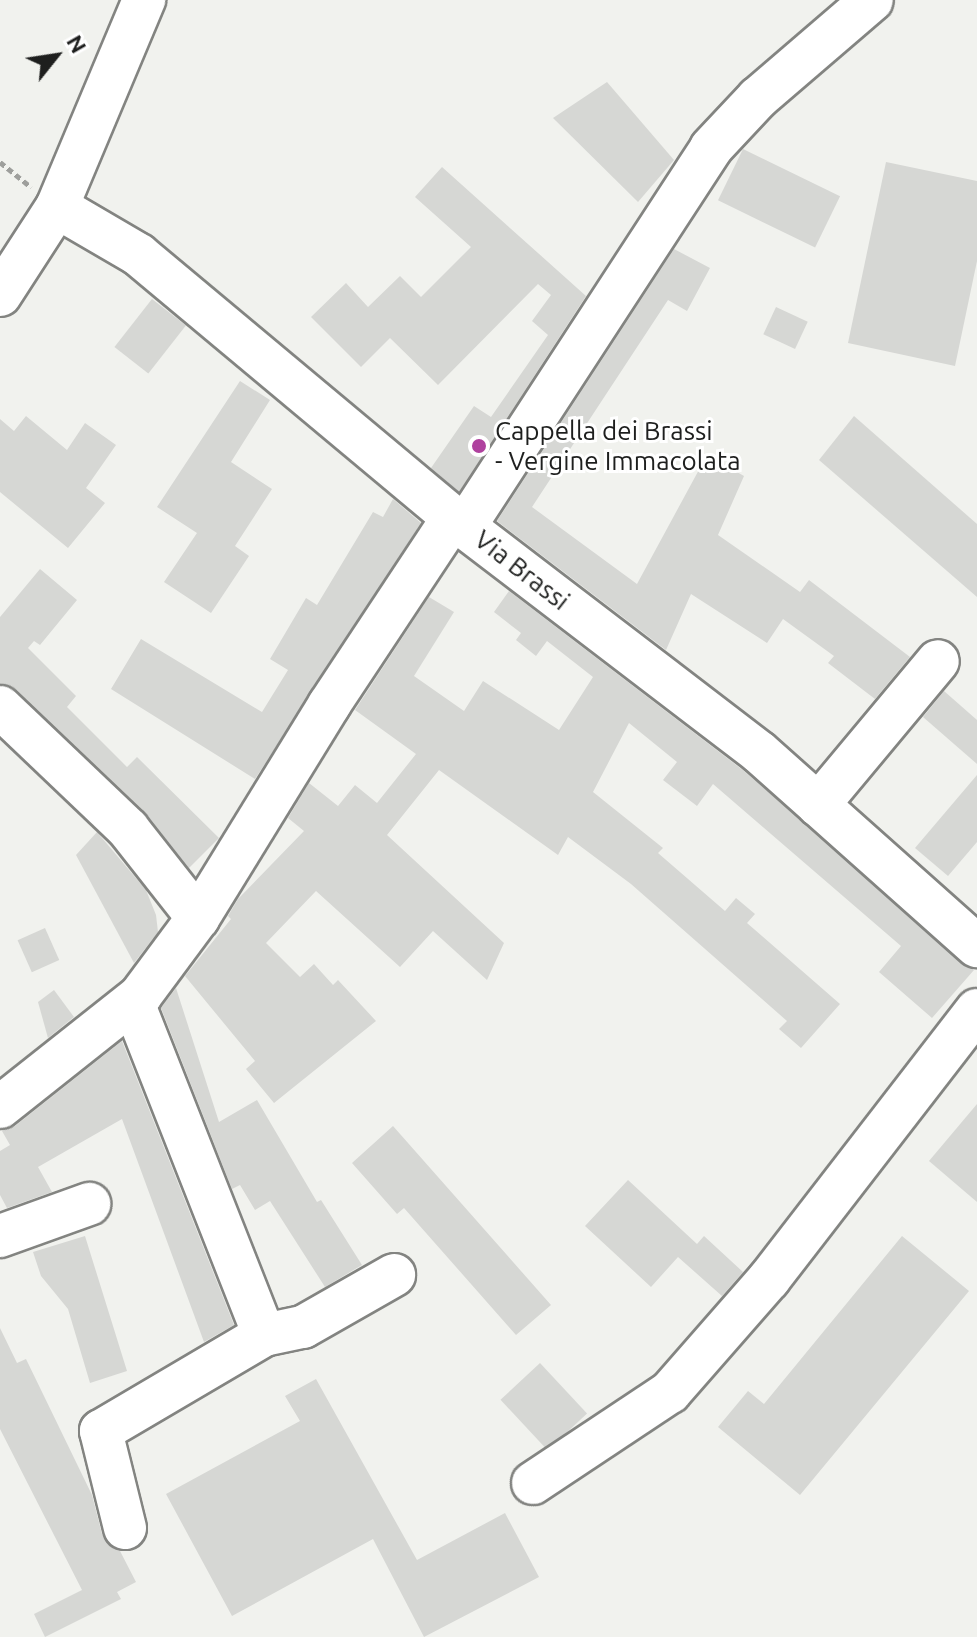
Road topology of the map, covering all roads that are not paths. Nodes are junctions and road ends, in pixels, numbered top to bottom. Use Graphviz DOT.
graph roads {
  1 [pos="144,0"];
  2 [pos="872,0"];
  3 [pos="57,207"];
  4 [pos="0,295"];
  5 [pos="459,522"];
  6 [pos="938,661"];
  7 [pos="0,707"];
  8 [pos="818,805"];
  9 [pos="198,918"];
  10 [pos="977,946"];
  11 [pos="133,1003"];
  12 [pos="977,1010"];
  13 [pos="0,1107"];
  14 [pos="89,1204"];
  15 [pos="0,1236"];
  16 [pos="394,1275"];
  17 [pos="264,1335"];
  18 [pos="533,1483"];
  19 [pos="125,1528"];
  1 -- 3 [label="street"];
  2 -- 5 [label="street"];
  3 -- 4 [label="street"];
  3 -- 5 [label="street, Via Brassi"];
  5 -- 8 [label="street, Via Brassi"];
  5 -- 9 [label="street"];
  6 -- 8 [label="street"];
  7 -- 9 [label="street"];
  8 -- 10 [label="street, Via Brassi"];
  9 -- 11 [label="street"];
  11 -- 13 [label="street"];
  11 -- 17 [label="street"];
  12 -- 18 [label="street"];
  14 -- 15 [label="street"];
  16 -- 17 [label="street"];
  17 -- 19 [label="street"];
}
